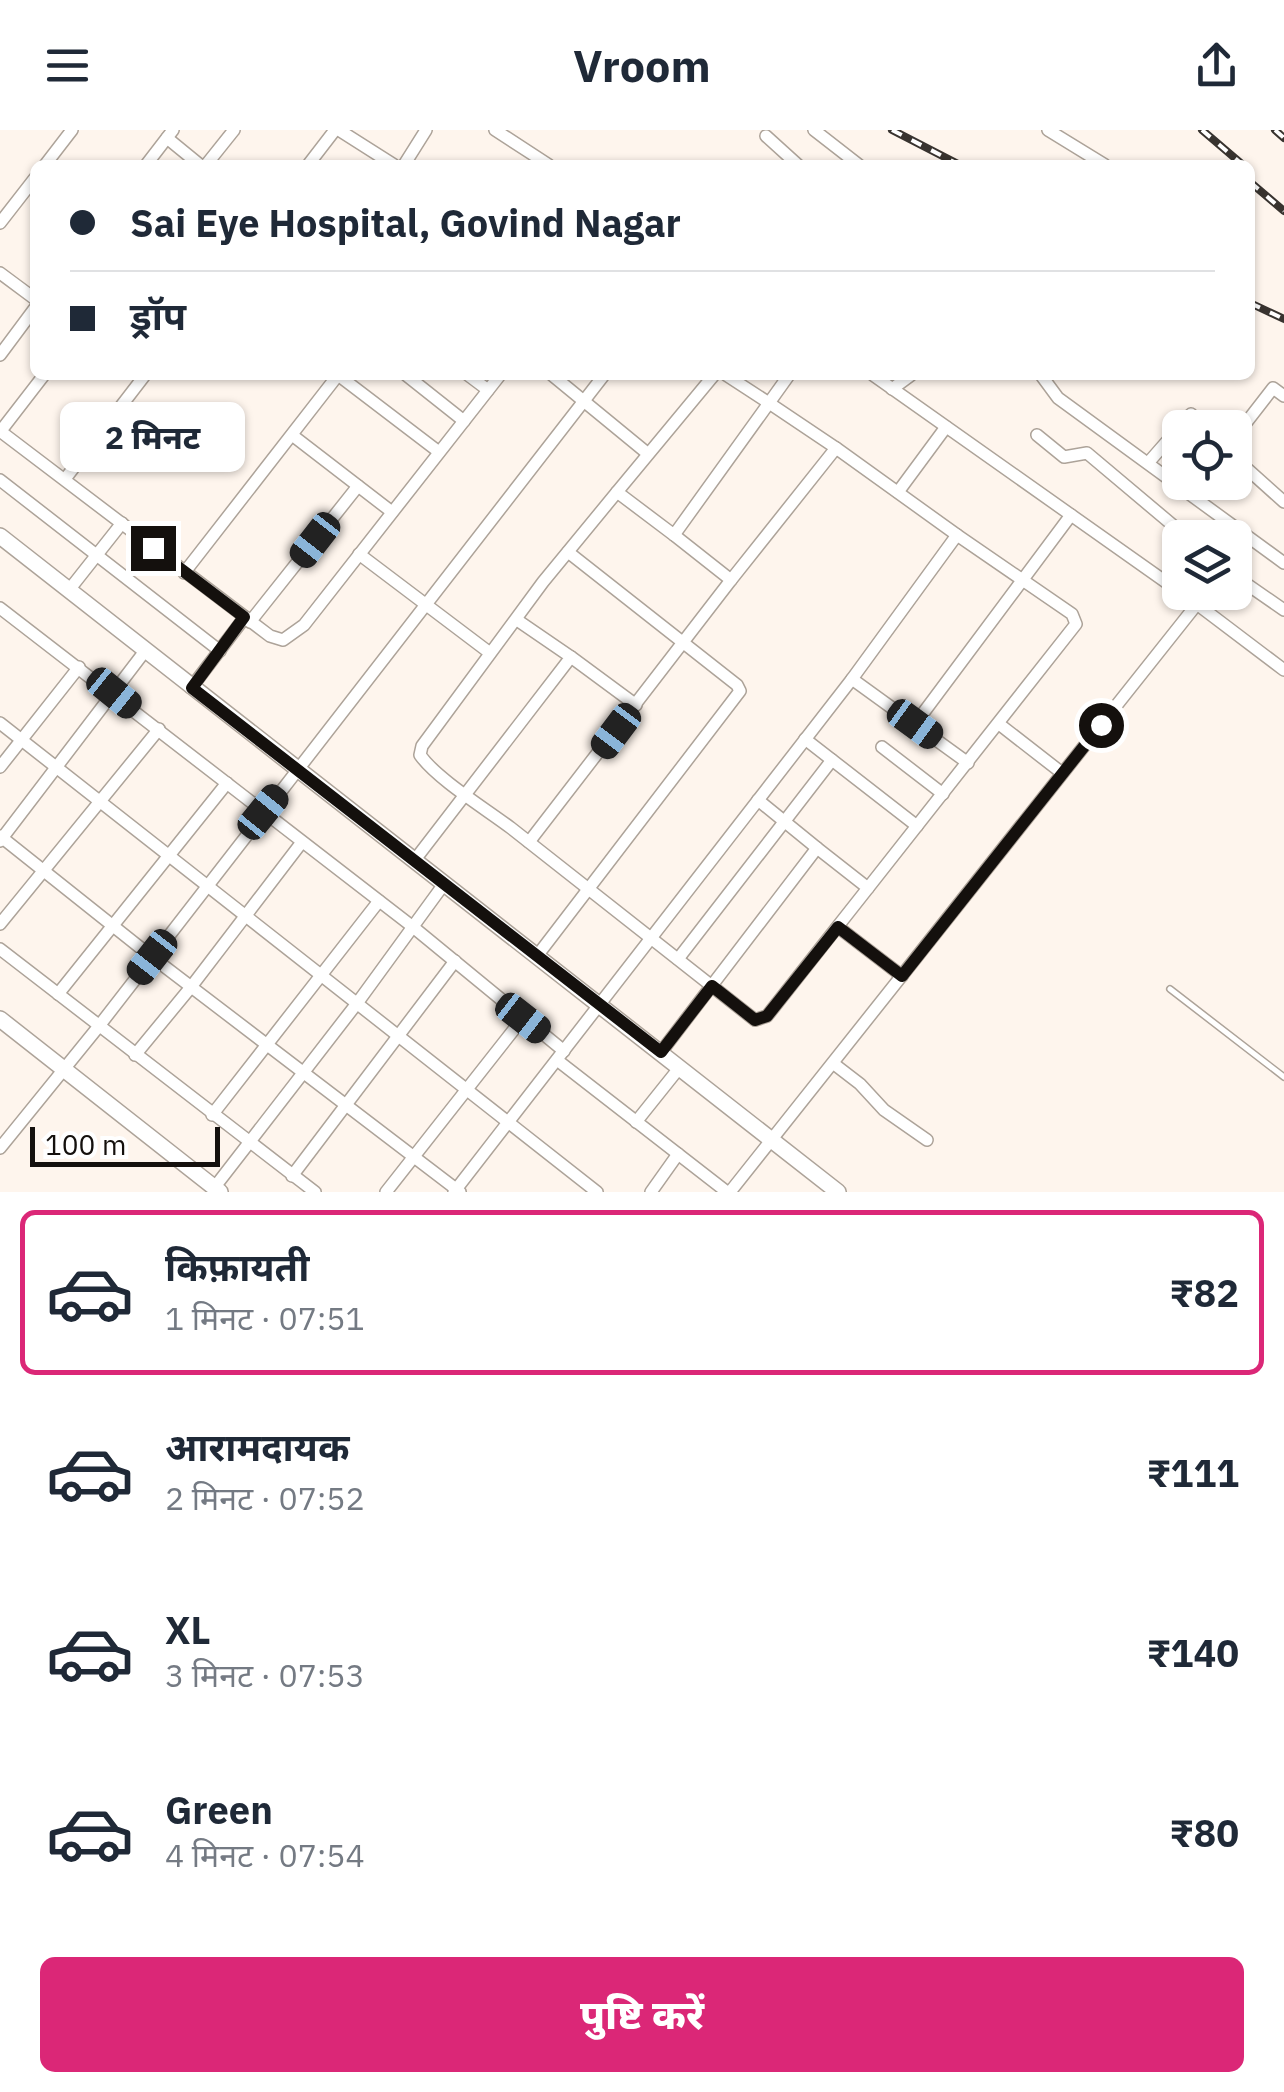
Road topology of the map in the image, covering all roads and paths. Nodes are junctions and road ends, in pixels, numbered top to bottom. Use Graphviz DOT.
graph roads {
  1 [pos="72,130"];
  2 [pos="234,130"];
  3 [pos="337,130"];
  4 [pos="426,130"];
  5 [pos="495,130"];
  6 [pos="814,130"];
  7 [pos="1048,130"];
  8 [pos="170,134"];
  9 [pos="766,136"];
  10 [pos="49,160"];
  11 [pos="150,160"];
  12 [pos="198,160"];
  13 [pos="207,160"];
  14 [pos="312,160"];
  15 [pos="386,160"];
  16 [pos="407,160"];
  17 [pos="541,160"];
  18 [pos="792,160"];
  19 [pos="853,160"];
  20 [pos="1096,160"];
  21 [pos="30,184"];
  22 [pos="0,223"];
  23 [pos="0,272"];
  24 [pos="30,295"];
  25 [pos="30,315"];
  26 [pos="0,355"];
  27 [pos="40,380"];
  28 [pos="141,380"];
  29 [pos="334,380"];
  30 [pos="344,380"];
  31 [pos="412,380"];
  32 [pos="475,380"];
  33 [pos="496,380"];
  34 [pos="558,380"];
  35 [pos="600,380"];
  36 [pos="710,380"];
  37 [pos="734,380"];
  38 [pos="786,380"];
  39 [pos="880,380"];
  40 [pos="904,380"];
  41 [pos="1045,380"];
  42 [pos="892,388"];
  43 [pos="488,390"];
  44 [pos="1284,396"];
  45 [pos="583,403"];
  46 [pos="770,403"];
  47 [pos="1252,415"];
  48 [pos="464,421"];
  49 [pos="946,427"];
  50 [pos="0,432"];
  51 [pos="292,435"];
  52 [pos="1037,435"];
  53 [pos="1162,446"];
  54 [pos="836,448"];
  55 [pos="438,452"];
  56 [pos="647,453"];
  57 [pos="1148,462"];
  58 [pos="1252,472"];
  59 [pos="64,479"];
  60 [pos="0,480"];
  61 [pos="358,486"];
  62 [pos="617,492"];
  63 [pos="898,492"];
  64 [pos="1283,498"];
  65 [pos="392,512"];
  66 [pos="1071,516"];
  67 [pos="1167,520"];
  68 [pos="122,523"];
  69 [pos="674,535"];
  70 [pos="957,535"];
  71 [pos="0,536"];
  72 [pos="568,552"];
  73 [pos="359,554"];
  74 [pos="97,555"];
  75 [pos="1284,563"];
  76 [pos="184,572"];
  77 [pos="1162,578"];
  78 [pos="731,580"];
  79 [pos="1024,581"];
  80 [pos="1252,588"];
  81 [pos="69,590"];
  82 [pos="426,606"];
  83 [pos="0,609"];
  84 [pos="1192,610"];
  85 [pos="1205,610"];
  86 [pos="1284,610"];
  87 [pos="248,620"];
  88 [pos="517,620"];
  89 [pos="684,642"];
  90 [pos="145,651"];
  91 [pos="220,651"];
  92 [pos="490,654"];
  93 [pos="571,657"];
  94 [pos="79,667"];
  95 [pos="1284,670"];
  96 [pos="852,679"];
  97 [pos="192,688"];
  98 [pos="114,693"];
  99 [pos="636,704"];
  100 [pos="0,723"];
  101 [pos="915,724"];
  102 [pos="1000,724"];
  103 [pos="158,728"];
  104 [pos="805,739"];
  105 [pos="22,740"];
  106 [pos="882,747"];
  107 [pos="832,760"];
  108 [pos="968,762"];
  109 [pos="0,767"];
  110 [pos="57,767"];
  111 [pos="296,770"];
  112 [pos="1062,773"];
  113 [pos="227,783"];
  114 [pos="466,794"];
  115 [pos="943,794"];
  116 [pos="758,800"];
  117 [pos="100,801"];
  118 [pos="263,812"];
  119 [pos="784,822"];
  120 [pos="917,826"];
  121 [pos="1,838"];
  122 [pos="302,842"];
  123 [pos="528,842"];
  124 [pos="817,848"];
  125 [pos="170,854"];
  126 [pos="414,861"];
  127 [pos="43,870"];
  128 [pos="208,884"];
  129 [pos="444,884"];
  130 [pos="868,888"];
  131 [pos="589,890"];
  132 [pos="379,901"];
  133 [pos="246,914"];
  134 [pos="0,924"];
  135 [pos="112,925"];
  136 [pos="413,927"];
  137 [pos="838,927"];
  138 [pos="650,938"];
  139 [pos="0,949"];
  140 [pos="537,956"];
  141 [pos="152,957"];
  142 [pos="678,959"];
  143 [pos="455,961"];
  144 [pos="322,974"];
  145 [pos="902,976"];
  146 [pos="712,986"];
  147 [pos="192,987"];
  148 [pos="1170,989"];
  149 [pos="58,994"];
  150 [pos="358,1002"];
  151 [pos="599,1004"];
  152 [pos="523,1018"];
  153 [pos="0,1019"];
  154 [pos="99,1026"];
  155 [pos="399,1035"];
  156 [pos="266,1044"];
  157 [pos="661,1052"];
  158 [pos="135,1054"];
  159 [pos="561,1056"];
  160 [pos="834,1064"];
  161 [pos="680,1067"];
  162 [pos="64,1070"];
  163 [pos="303,1073"];
  164 [pos="1284,1077"];
  165 [pos="467,1090"];
  166 [pos="345,1105"];
  167 [pos="212,1115"];
  168 [pos="507,1122"];
  169 [pos="636,1122"];
  170 [pos="927,1140"];
  171 [pos="770,1141"];
  172 [pos="250,1144"];
  173 [pos="0,1148"];
  174 [pos="678,1154"];
  175 [pos="413,1158"];
  176 [pos="292,1176"];
  177 [pos="217,1190"];
  178 [pos="457,1191"];
  179 [pos="315,1192"];
  180 [pos="386,1192"];
  181 [pos="597,1192"];
  182 [pos="651,1192"];
  183 [pos="728,1192"];
  184 [pos="838,1192"];
  1 -- 10 [label="street"];
  2 -- 13 [label="street"];
  3 -- 14 [label="street"];
  3 -- 15 [label="street"];
  4 -- 16 [label="street"];
  5 -- 17 [label="street"];
  6 -- 19 [label="street"];
  7 -- 20 [label="street"];
  8 -- 11 [label="street"];
  8 -- 12 [label="street"];
  9 -- 18 [label="street"];
  21 -- 22 [label="street"];
  23 -- 24 [label="street"];
  25 -- 26 [label="street"];
  27 -- 50 [label="street"];
  28 -- 59 [label="street"];
  29 -- 51 [label="street"];
  30 -- 55 [label="street"];
  31 -- 48 [label="street"];
  32 -- 43 [label="street"];
  33 -- 43 [label="street"];
  34 -- 45 [label="street"];
  35 -- 45 [label="street"];
  36 -- 56 [label="street"];
  37 -- 46 [label="street"];
  38 -- 46 [label="street"];
  39 -- 42 [label="street"];
  40 -- 42 [label="street"];
  41 -- 57 [label="street"];
  42 -- 49 [label="street"];
  43 -- 48 [label="street"];
  44 -- 47 [label="street"];
  45 -- 56 [label="street"];
  45 -- 82 [label="street"];
  46 -- 54 [label="street"];
  46 -- 69 [label="street"];
  48 -- 55 [label="street"];
  49 -- 63 [label="street"];
  49 -- 66 [label="street"];
  50 -- 59 [label="street"];
  51 -- 61 [label="street"];
  51 -- 76 [label="street"];
  52 -- 67 [label="street"];
  53 -- 57 [label="street"];
  54 -- 63 [label="street"];
  54 -- 78 [label="street"];
  55 -- 65 [label="street"];
  56 -- 62 [label="street"];
  57 -- 75 [label="street"];
  58 -- 64 [label="street"];
  59 -- 68 [label="street"];
  60 -- 74 [label="street"];
  61 -- 65 [label="street"];
  61 -- 87 [label="street"];
  62 -- 69 [label="street"];
  62 -- 72 [label="street"];
  63 -- 70 [label="street"];
  65 -- 73 [label="street"];
  66 -- 77 [label="street"];
  66 -- 79 [label="street"];
  68 -- 74 [label="street"];
  68 -- 76 [label="street"];
  69 -- 78 [label="street"];
  70 -- 79 [label="street"];
  70 -- 96 [label="street"];
  71 -- 81 [label="street"];
  72 -- 88 [label="street"];
  72 -- 89 [label="street"];
  73 -- 82 [label="street"];
  73 -- 87 [label="street"];
  74 -- 81 [label="street"];
  74 -- 91 [label="street"];
  76 -- 87 [label="street"];
  78 -- 89 [label="street"];
  79 -- 101 [label="street"];
  79 -- 102 [label="street"];
  80 -- 86 [label="street"];
  81 -- 90 [label="street"];
  82 -- 92 [label="street"];
  82 -- 111 [label="street"];
  83 -- 94 [label="street"];
  84 -- 112 [label="street"];
  85 -- 95 [label="street"];
  87 -- 91 [label="street"];
  88 -- 92 [label="street"];
  88 -- 93 [label="street"];
  89 -- 99 [label="street"];
  89 -- 131 [label="street"];
  90 -- 97 [label="street"];
  90 -- 98 [label="street"];
  91 -- 97 [label="street"];
  92 -- 114 [label="street"];
  93 -- 99 [label="street"];
  93 -- 114 [label="street"];
  94 -- 98 [label="street"];
  94 -- 105 [label="street"];
  96 -- 101 [label="street"];
  96 -- 104 [label="street"];
  97 -- 111 [label="street"];
  98 -- 103 [label="street"];
  98 -- 110 [label="street"];
  99 -- 123 [label="street"];
  100 -- 105 [label="street"];
  101 -- 108 [label="street"];
  102 -- 108 [label="street"];
  102 -- 112 [label="street"];
  103 -- 113 [label="street"];
  103 -- 117 [label="street"];
  104 -- 107 [label="street"];
  104 -- 116 [label="street"];
  105 -- 109 [label="street"];
  105 -- 110 [label="street"];
  106 -- 115 [label="street"];
  107 -- 119 [label="street"];
  107 -- 120 [label="street"];
  108 -- 115 [label="street"];
  110 -- 117 [label="street"];
  110 -- 121 [label="street"];
  111 -- 118 [label="street"];
  111 -- 126 [label="street"];
  112 -- 145 [label="street"];
  113 -- 118 [label="street"];
  113 -- 125 [label="street"];
  114 -- 123 [label="street"];
  114 -- 126 [label="street"];
  115 -- 120 [label="street"];
  116 -- 119 [label="street"];
  116 -- 138 [label="street"];
  117 -- 125 [label="street"];
  117 -- 127 [label="street"];
  118 -- 122 [label="street"];
  118 -- 128 [label="street"];
  119 -- 124 [label="street"];
  119 -- 142 [label="street"];
  120 -- 130 [label="street"];
  121 -- 127 [label="street"];
  122 -- 132 [label="street"];
  122 -- 133 [label="street"];
  123 -- 131 [label="street"];
  124 -- 130 [label="street"];
  124 -- 146 [label="street"];
  125 -- 128 [label="street"];
  125 -- 135 [label="street"];
  126 -- 129 [label="street"];
  127 -- 134 [label="street"];
  127 -- 135 [label="street"];
  128 -- 133 [label="street"];
  128 -- 141 [label="street"];
  129 -- 136 [label="street"];
  129 -- 140 [label="street"];
  130 -- 137 [label="street"];
  131 -- 138 [label="street"];
  131 -- 140 [label="street"];
  132 -- 136 [label="street"];
  132 -- 144 [label="street"];
  133 -- 144 [label="street"];
  133 -- 147 [label="street"];
  135 -- 141 [label="street"];
  135 -- 149 [label="street"];
  136 -- 143 [label="street"];
  136 -- 150 [label="street"];
  137 -- 145 [label="street"];
  137 -- 146 [label="street"];
  138 -- 142 [label="street"];
  138 -- 151 [label="street"];
  139 -- 149 [label="street"];
  140 -- 151 [label="street"];
  141 -- 147 [label="street"];
  141 -- 154 [label="street"];
  142 -- 146 [label="street"];
  143 -- 152 [label="street"];
  143 -- 155 [label="street"];
  144 -- 150 [label="street"];
  144 -- 156 [label="street"];
  145 -- 160 [label="street"];
  146 -- 157 [label="street"];
  147 -- 156 [label="street"];
  147 -- 158 [label="street"];
  148 -- 164 [label="lane"];
  149 -- 154 [label="street"];
  150 -- 155 [label="street"];
  150 -- 163 [label="street"];
  151 -- 157 [label="street"];
  151 -- 159 [label="street"];
  152 -- 159 [label="street"];
  152 -- 165 [label="street"];
  153 -- 162 [label="street"];
  154 -- 158 [label="street"];
  154 -- 162 [label="street"];
  155 -- 165 [label="street"];
  155 -- 166 [label="street"];
  156 -- 163 [label="street"];
  156 -- 167 [label="street"];
  157 -- 161 [label="street"];
  158 -- 167 [label="street"];
  159 -- 168 [label="street"];
  159 -- 169 [label="street"];
  160 -- 170 [label="street"];
  160 -- 171 [label="street"];
  161 -- 169 [label="street"];
  161 -- 171 [label="street"];
  162 -- 173 [label="street"];
  162 -- 177 [label="street"];
  163 -- 166 [label="street"];
  163 -- 172 [label="street"];
  165 -- 168 [label="street"];
  165 -- 175 [label="street"];
  166 -- 175 [label="street"];
  166 -- 176 [label="street"];
  167 -- 172 [label="street"];
  168 -- 178 [label="street"];
  168 -- 181 [label="street"];
  169 -- 174 [label="street"];
  171 -- 183 [label="street"];
  171 -- 184 [label="street"];
  172 -- 176 [label="street"];
  172 -- 177 [label="street"];
  174 -- 182 [label="street"];
  174 -- 183 [label="street"];
  175 -- 178 [label="street"];
  175 -- 180 [label="street"];
  176 -- 179 [label="street"];
}
